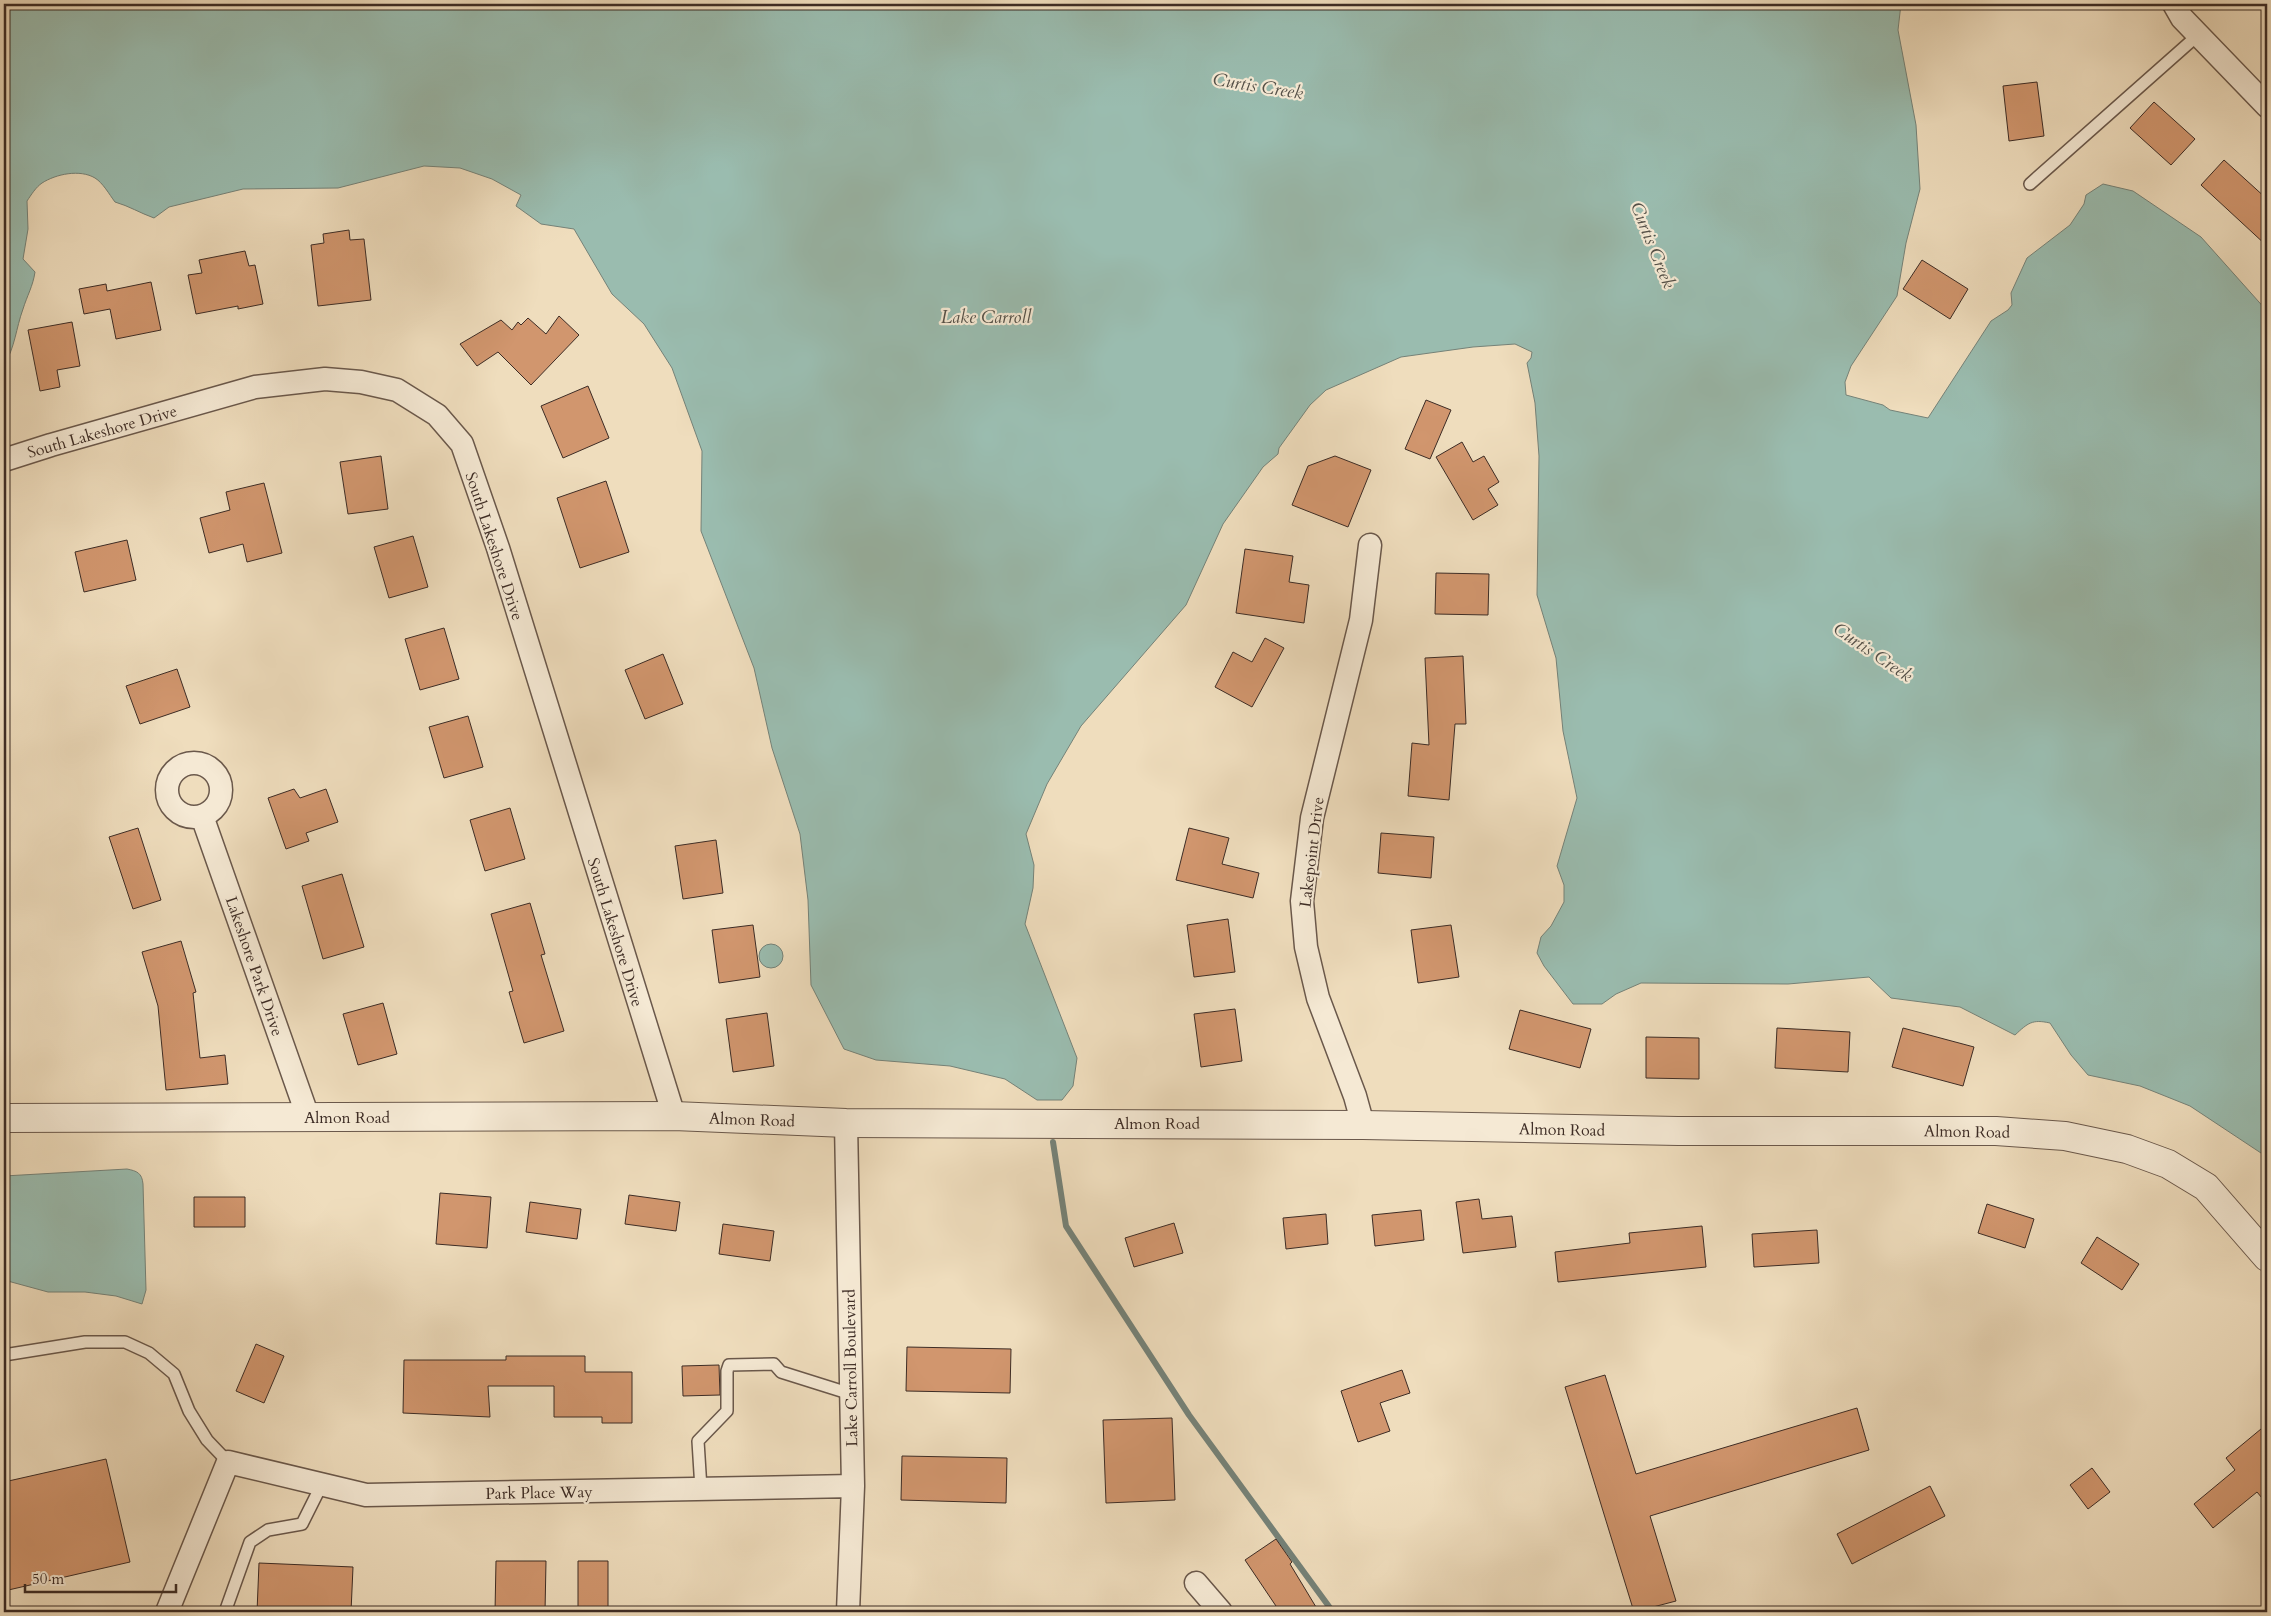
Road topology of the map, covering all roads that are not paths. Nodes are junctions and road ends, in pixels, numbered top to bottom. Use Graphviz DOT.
graph roads {
  1 [pos="2174,4"];
  2 [pos="2198,35"];
  3 [pos="2267,106"];
  4 [pos="2030,184"];
  5 [pos="4,460"];
  6 [pos="1370,545"];
  7 [pos="202,816"];
  8 [pos="674,1116"];
  9 [pos="308,1117"];
  10 [pos="4,1118"];
  11 [pos="846,1123"];
  12 [pos="1363,1124"];
  13 [pos="2267,1257"];
  14 [pos="4,1355"];
  15 [pos="851,1394"];
  16 [pos="228,1462"];
  17 [pos="322,1484"];
  18 [pos="853,1486"];
  19 [pos="701,1489"];
  20 [pos="1196,1583"];
  21 [pos="167,1612"];
  22 [pos="225,1612"];
  23 [pos="848,1612"];
  24 [pos="1221,1612"];
  1 -- 2 [label="street"];
  2 -- 3 [label="street"];
  2 -- 4 [label="lane"];
  5 -- 8 [label="street, South Lakeshore Drive"];
  6 -- 12 [label="street, Lakepoint Drive"];
  7 -- 9 [label="street, Lakeshore Park Drive"];
  8 -- 9 [label="street, Almon Road"];
  8 -- 11 [label="street, Almon Road"];
  9 -- 10 [label="street, Almon Road"];
  11 -- 12 [label="street, Almon Road"];
  11 -- 15 [label="street, Lake Carroll Boulevard"];
  12 -- 13 [label="street, Almon Road"];
  14 -- 16 [label="lane"];
  15 -- 18 [label="street, Lake Carroll Boulevard"];
  15 -- 19 [label="lane"];
  16 -- 17 [label="street, Park Place Way"];
  16 -- 21 [label="street"];
  17 -- 19 [label="street, Park Place Way"];
  17 -- 22 [label="lane"];
  18 -- 19 [label="street, Park Place Way"];
  18 -- 23 [label="street, Lake Carroll Boulevard"];
  20 -- 24 [label="street"];
}
